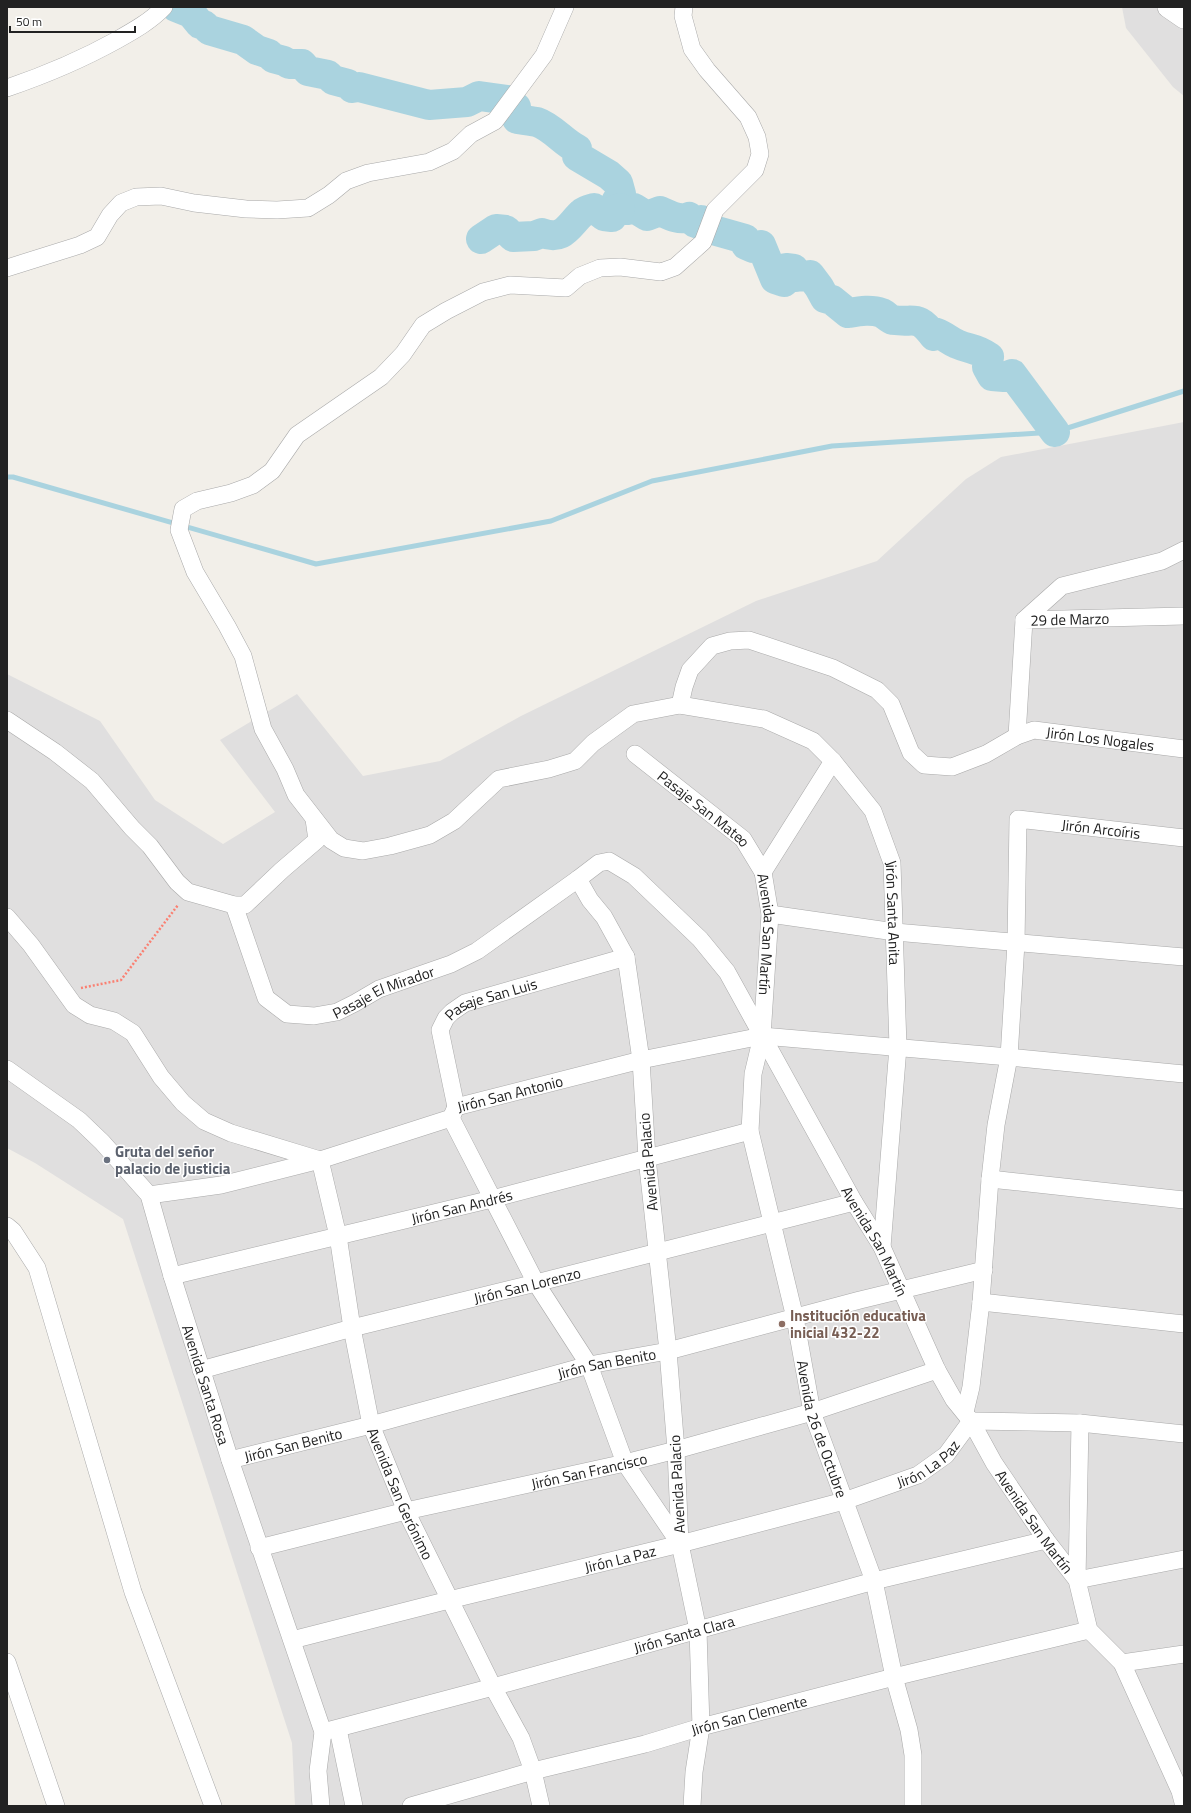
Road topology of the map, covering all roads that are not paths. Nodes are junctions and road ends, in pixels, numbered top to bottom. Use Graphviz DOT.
graph roads {
  1 [pos="164,7"];
  2 [pos="565,7"];
  3 [pos="684,7"];
  4 [pos="1168,7"];
  5 [pos="1184,18"];
  6 [pos="7,88"];
  7 [pos="7,268"];
  8 [pos="1184,550"];
  9 [pos="1184,616"];
  10 [pos="1024,620"];
  11 [pos="680,705"];
  12 [pos="7,720"];
  13 [pos="1018,736"];
  14 [pos="1184,748"];
  15 [pos="635,754"];
  16 [pos="833,760"];
  17 [pos="314,819"];
  18 [pos="1184,838"];
  19 [pos="763,872"];
  20 [pos="578,879"];
  21 [pos="234,905"];
  22 [pos="770,914"];
  23 [pos="7,917"];
  24 [pos="895,932"];
  25 [pos="1016,943"];
  26 [pos="626,957"];
  27 [pos="1184,957"];
  28 [pos="762,1036"];
  29 [pos="898,1047"];
  30 [pos="1009,1057"];
  31 [pos="641,1060"];
  32 [pos="7,1069"];
  33 [pos="1184,1074"];
  34 [pos="453,1112"];
  35 [pos="750,1131"];
  36 [pos="646,1158"];
  37 [pos="320,1160"];
  38 [pos="990,1179"];
  39 [pos="149,1195"];
  40 [pos="492,1199"];
  41 [pos="1184,1200"];
  42 [pos="854,1202"];
  43 [pos="773,1224"];
  44 [pos="7,1226"];
  45 [pos="338,1236"];
  46 [pos="882,1247"];
  47 [pos="656,1253"];
  48 [pos="984,1270"];
  49 [pos="172,1276"];
  50 [pos="536,1283"];
  51 [pos="901,1290"];
  52 [pos="981,1302"];
  53 [pos="795,1318"];
  54 [pos="1184,1324"];
  55 [pos="352,1328"];
  56 [pos="668,1351"];
  57 [pos="589,1365"];
  58 [pos="201,1370"];
  59 [pos="937,1370"];
  60 [pos="812,1412"];
  61 [pos="968,1417"];
  62 [pos="1080,1423"];
  63 [pos="371,1425"];
  64 [pos="1184,1434"];
  65 [pos="676,1450"];
  66 [pos="230,1460"];
  67 [pos="625,1463"];
  68 [pos="844,1501"];
  69 [pos="406,1511"];
  70 [pos="1046,1540"];
  71 [pos="680,1544"];
  72 [pos="259,1548"];
  73 [pos="1184,1560"];
  74 [pos="1077,1580"];
  75 [pos="874,1581"];
  76 [pos="449,1600"];
  77 [pos="698,1630"];
  78 [pos="1089,1630"];
  79 [pos="292,1640"];
  80 [pos="1184,1654"];
  81 [pos="7,1662"];
  82 [pos="1122,1663"];
  83 [pos="894,1677"];
  84 [pos="493,1687"];
  85 [pos="701,1728"];
  86 [pos="330,1731"];
  87 [pos="533,1771"];
  88 [pos="1182,1796"];
  89 [pos="56,1806"];
  90 [pos="213,1806"];
  91 [pos="321,1806"];
  92 [pos="354,1806"];
  93 [pos="412,1806"];
  94 [pos="541,1806"];
  95 [pos="692,1806"];
  96 [pos="913,1806"];
  1 -- 6 [label="street"];
  2 -- 7 [label="street"];
  3 -- 17 [label="street"];
  4 -- 5 [label="street"];
  8 -- 10 [label="street"];
  9 -- 10 [label="street, 29 de Marzo"];
  10 -- 13 [label="street, 29 de Marzo"];
  11 -- 13 [label="street, Jirón Los Nogales"];
  11 -- 16 [label="street, Jirón Santa Anita"];
  11 -- 17 [label="street"];
  12 -- 21 [label="street"];
  13 -- 14 [label="street, Jirón Los Nogales"];
  15 -- 19 [label="street, Pasaje San Mateo"];
  16 -- 19 [label="street, Avenida San Martín"];
  16 -- 24 [label="street, Jirón Santa Anita"];
  17 -- 21 [label="street"];
  18 -- 25 [label="street, Jirón Arcoíris"];
  19 -- 22 [label="street, Avenida San Martín"];
  20 -- 21 [label="street, Pasaje El Mirador"];
  20 -- 26 [label="street, Avenida Palacio"];
  20 -- 28 [label="street"];
  22 -- 24 [label="street"];
  22 -- 28 [label="street, Avenida San Martín"];
  23 -- 37 [label="street"];
  24 -- 25 [label="street"];
  24 -- 29 [label="street, Jirón Santa Anita"];
  25 -- 27 [label="street"];
  25 -- 30 [label="street"];
  26 -- 31 [label="street, Avenida Palacio"];
  26 -- 34 [label="street, Pasaje San Luis"];
  28 -- 29 [label="street, Jirón San Antonio"];
  28 -- 31 [label="street, Jirón San Antonio"];
  28 -- 35 [label="street, Avenida 26 de Octubre"];
  28 -- 42 [label="street, Avenida San Martín"];
  29 -- 30 [label="street, Jirón San Antonio"];
  29 -- 46 [label="street, Jirón Santa Anita"];
  30 -- 33 [label="street, Jirón San Antonio"];
  30 -- 38 [label="street"];
  31 -- 34 [label="street, Jirón San Antonio"];
  31 -- 36 [label="street, Avenida Palacio"];
  32 -- 39 [label="street"];
  34 -- 37 [label="street, Jirón San Antonio"];
  34 -- 40 [label="street, Pasaje San Luis"];
  35 -- 36 [label="street, Jirón San Andrés"];
  35 -- 43 [label="street, Avenida 26 de Octubre"];
  36 -- 40 [label="street, Jirón San Andrés"];
  36 -- 47 [label="street, Avenida Palacio"];
  37 -- 39 [label="street, Jirón San Antonio"];
  37 -- 45 [label="street, Avenida San Gerónimo"];
  38 -- 41 [label="street"];
  38 -- 48 [label="street"];
  39 -- 49 [label="street, Avenida Santa Rosa"];
  40 -- 45 [label="street, Jirón San Andrés"];
  40 -- 50 [label="street, Pasaje San Luis"];
  42 -- 43 [label="street, Jirón San Lorenzo"];
  42 -- 46 [label="street, Avenida San Martín"];
  43 -- 47 [label="street, Jirón San Lorenzo"];
  43 -- 53 [label="street, Avenida 26 de Octubre"];
  44 -- 90 [label="street"];
  45 -- 49 [label="street, Jirón San Andrés"];
  45 -- 55 [label="street, Avenida San Gerónimo"];
  46 -- 51 [label="street, Avenida San Martín"];
  47 -- 50 [label="street, Jirón San Lorenzo"];
  47 -- 56 [label="street, Avenida Palacio"];
  48 -- 51 [label="street, Jirón San Benito"];
  48 -- 52 [label="street"];
  49 -- 58 [label="street, Avenida Santa Rosa"];
  50 -- 55 [label="street, Jirón San Lorenzo"];
  50 -- 57 [label="street, Pasaje San Luis"];
  51 -- 53 [label="street, Jirón San Benito"];
  51 -- 59 [label="street, Avenida San Martín"];
  52 -- 54 [label="street"];
  52 -- 61 [label="street"];
  53 -- 56 [label="street, Jirón San Benito"];
  53 -- 60 [label="street, Avenida 26 de Octubre"];
  55 -- 58 [label="street, Jirón San Lorenzo"];
  55 -- 63 [label="street, Avenida San Gerónimo"];
  56 -- 57 [label="street, Jirón San Benito"];
  56 -- 65 [label="street, Avenida Palacio"];
  57 -- 63 [label="street, Jirón San Benito"];
  57 -- 67 [label="street, Pasaje San Luis"];
  58 -- 66 [label="street, Avenida Santa Rosa"];
  59 -- 60 [label="street, Jirón San Francisco"];
  59 -- 61 [label="street, Avenida San Martín"];
  60 -- 65 [label="street, Jirón San Francisco"];
  60 -- 68 [label="street, Avenida 26 de Octubre"];
  61 -- 62 [label="street"];
  61 -- 68 [label="street, Jirón La Paz"];
  61 -- 70 [label="street, Avenida San Martín"];
  62 -- 64 [label="street"];
  62 -- 74 [label="street"];
  63 -- 66 [label="street, Jirón San Benito"];
  63 -- 69 [label="street, Avenida San Gerónimo"];
  65 -- 67 [label="street, Jirón San Francisco"];
  65 -- 71 [label="street, Avenida Palacio"];
  66 -- 72 [label="street, Avenida Santa Rosa"];
  67 -- 69 [label="street, Jirón San Francisco"];
  67 -- 71 [label="street, Pasaje San Luis"];
  68 -- 71 [label="street, Jirón La Paz"];
  68 -- 75 [label="street, Avenida 26 de Octubre"];
  69 -- 72 [label="street, Jirón San Francisco"];
  69 -- 76 [label="street, Avenida San Gerónimo"];
  70 -- 74 [label="street, Avenida San Martín"];
  70 -- 75 [label="street, Jirón Santa Clara"];
  71 -- 76 [label="street, Jirón La Paz"];
  71 -- 77 [label="street, Avenida Palacio"];
  72 -- 79 [label="street, Avenida Santa Rosa"];
  73 -- 74 [label="street"];
  74 -- 78 [label="street, Avenida San Martín"];
  75 -- 77 [label="street, Jirón Santa Clara"];
  75 -- 83 [label="street, Avenida 26 de Octubre"];
  76 -- 79 [label="street, Jirón La Paz"];
  76 -- 84 [label="street, Avenida San Gerónimo"];
  77 -- 84 [label="street, Jirón Santa Clara"];
  77 -- 85 [label="street, Avenida Palacio"];
  78 -- 82 [label="street"];
  78 -- 83 [label="street, Jirón San Clemente"];
  79 -- 86 [label="street, Avenida Santa Rosa"];
  80 -- 82 [label="street"];
  81 -- 89 [label="street"];
  82 -- 88 [label="street"];
  83 -- 85 [label="street, Jirón San Clemente"];
  83 -- 96 [label="street, Avenida 26 de Octubre"];
  84 -- 86 [label="street, Jirón Santa Clara"];
  84 -- 87 [label="street, Avenida San Gerónimo"];
  85 -- 87 [label="street, Jirón San Clemente"];
  85 -- 95 [label="street"];
  86 -- 91 [label="street"];
  86 -- 92 [label="street, Avenida Santa Rosa"];
  87 -- 93 [label="street, Jirón San Clemente"];
  87 -- 94 [label="street, Avenida San Gerónimo"];
}
